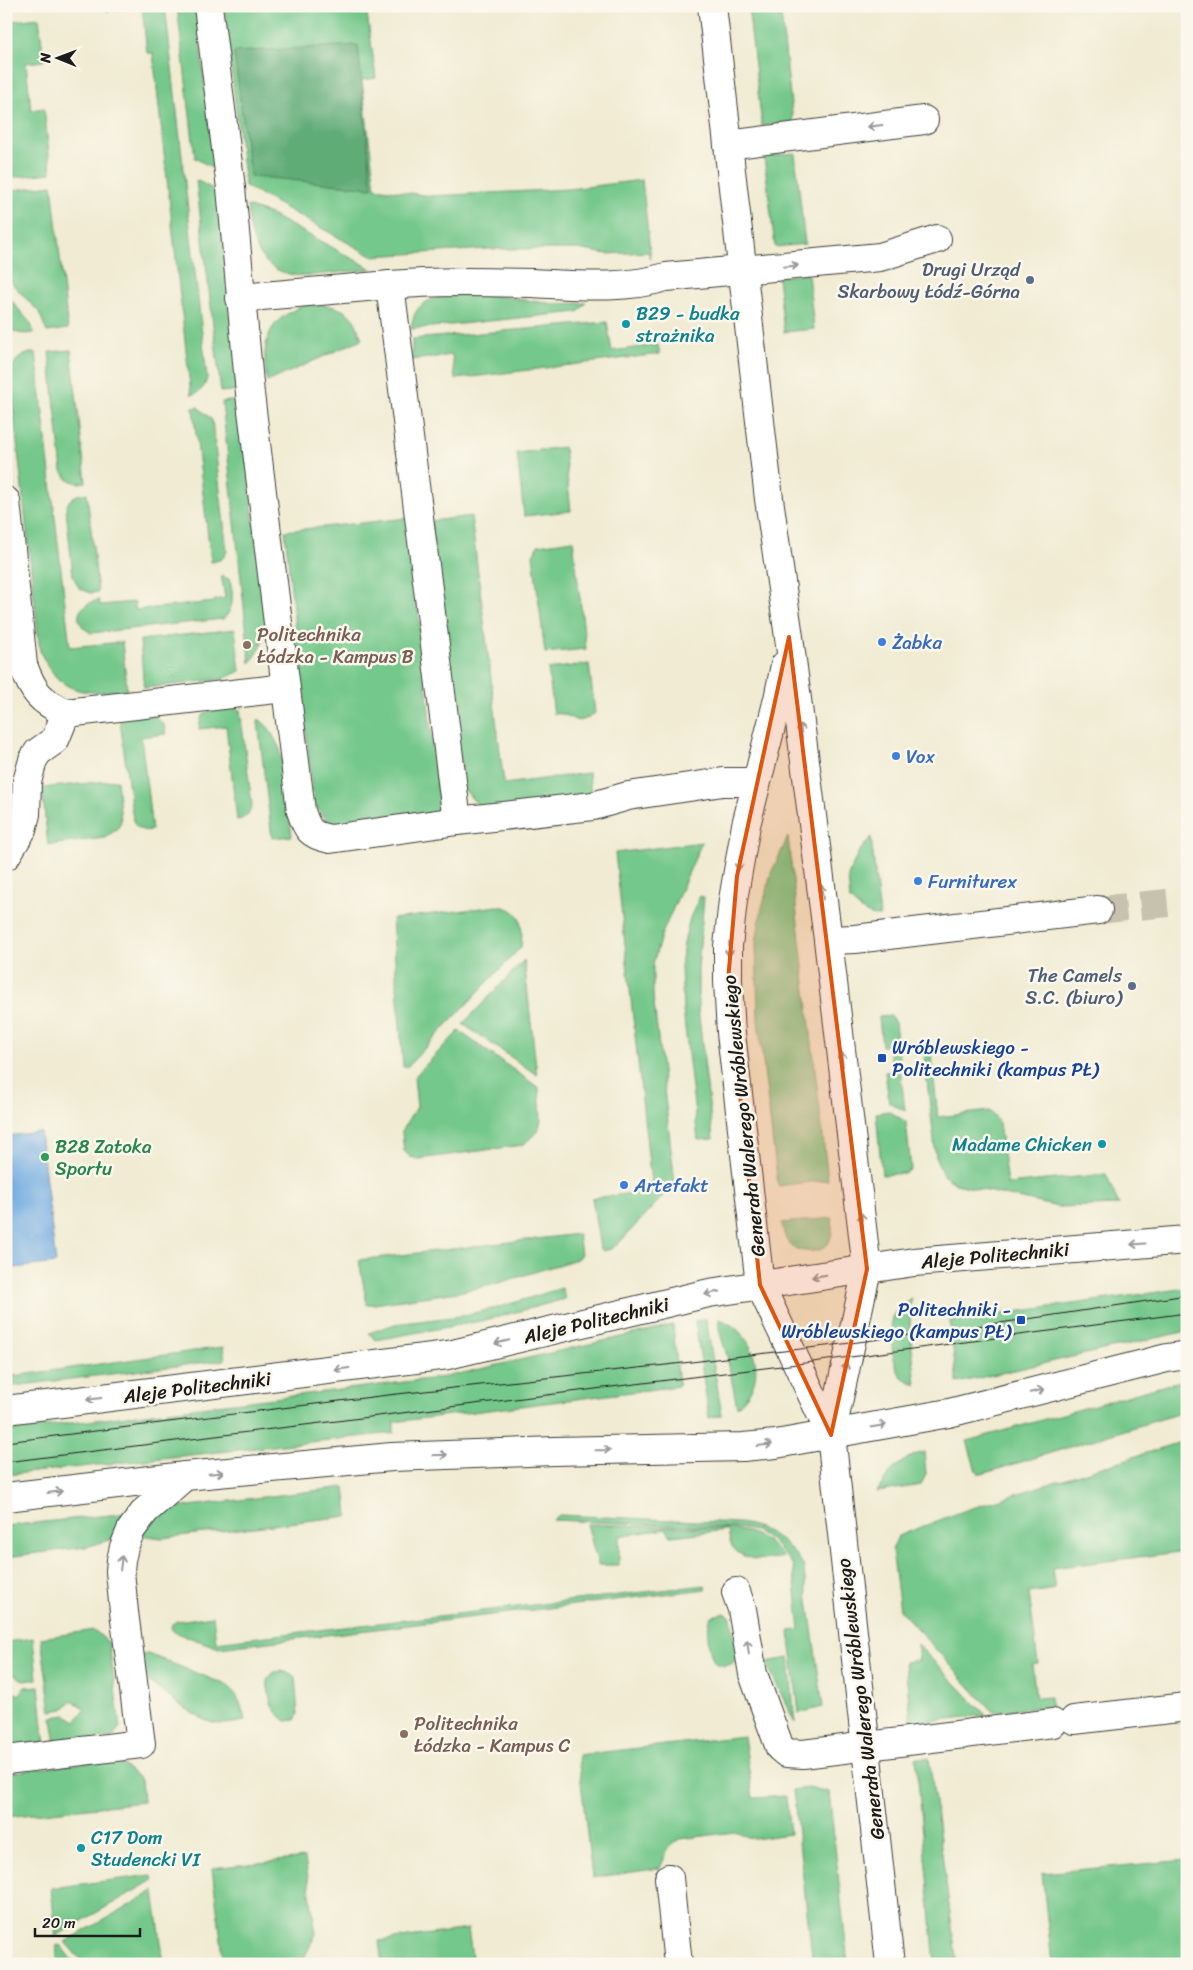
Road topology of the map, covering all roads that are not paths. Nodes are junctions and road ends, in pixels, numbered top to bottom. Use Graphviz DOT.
graph roads {
  1 [pos="208,6"];
  2 [pos="712,6"];
  3 [pos="924,120"];
  4 [pos="728,145"];
  5 [pos="937,240"];
  6 [pos="742,270"];
  7 [pos="390,285"];
  8 [pos="240,298"];
  9 [pos="6,500"];
  10 [pos="789,637"];
  11 [pos="285,688"];
  12 [pos="66,713"];
  13 [pos="756,782"];
  14 [pos="457,821"];
  15 [pos="6,856"];
  16 [pos="1098,910"];
  17 [pos="828,940"];
  18 [pos="1187,1240"];
  19 [pos="867,1269"];
  20 [pos="760,1285"];
  21 [pos="1187,1355"];
  22 [pos="6,1410"];
  23 [pos="831,1435"];
  24 [pos="185,1476"];
  25 [pos="6,1497"];
  26 [pos="736,1592"];
  27 [pos="1187,1706"];
  28 [pos="866,1745"];
  29 [pos="6,1760"];
  30 [pos="668,1878"];
  31 [pos="678,1964"];
  32 [pos="890,1964"];
  1 -- 8 [label="street"];
  2 -- 4 [label="street, Generała Walerego Wróblewskiego"];
  3 -- 4 [label="street, one-way"];
  4 -- 6 [label="street, Generała Walerego Wróblewskiego"];
  6 -- 5 [label="street, one-way"];
  6 -- 7 [label="street"];
  6 -- 10 [label="street, Generała Walerego Wróblewskiego"];
  7 -- 8 [label="street"];
  7 -- 14 [label="street"];
  8 -- 11 [label="street"];
  9 -- 12 [label="street"];
  10 -- 13 [label="street, Generała Walerego Wróblewskiego"];
  17 -- 10 [label="street, Generała Walerego Wróblewskiego, one-way"];
  11 -- 12 [label="street"];
  11 -- 14 [label="street"];
  12 -- 15 [label="street"];
  13 -- 14 [label="street"];
  13 -- 20 [label="street, Generała Walerego Wróblewskiego, one-way"];
  16 -- 17 [label="street"];
  19 -- 17 [label="street, Generała Walerego Wróblewskiego, one-way"];
  18 -- 19 [label="street, Aleje Politechniki, one-way"];
  19 -- 20 [label="street, Aleje Politechniki, one-way"];
  23 -- 19 [label="street, Generała Walerego Wróblewskiego, one-way"];
  20 -- 22 [label="street, Aleje Politechniki, one-way"];
  20 -- 23 [label="street, Generała Walerego Wróblewskiego"];
  23 -- 21 [label="street, one-way"];
  24 -- 23 [label="street, one-way"];
  23 -- 28 [label="street, Generała Walerego Wróblewskiego"];
  25 -- 24 [label="street, one-way"];
  29 -- 24 [label="street, one-way"];
  28 -- 26 [label="street, one-way"];
  27 -- 28 [label="street"];
  28 -- 32 [label="street, Generała Walerego Wróblewskiego"];
  30 -- 31 [label="street"];
}
